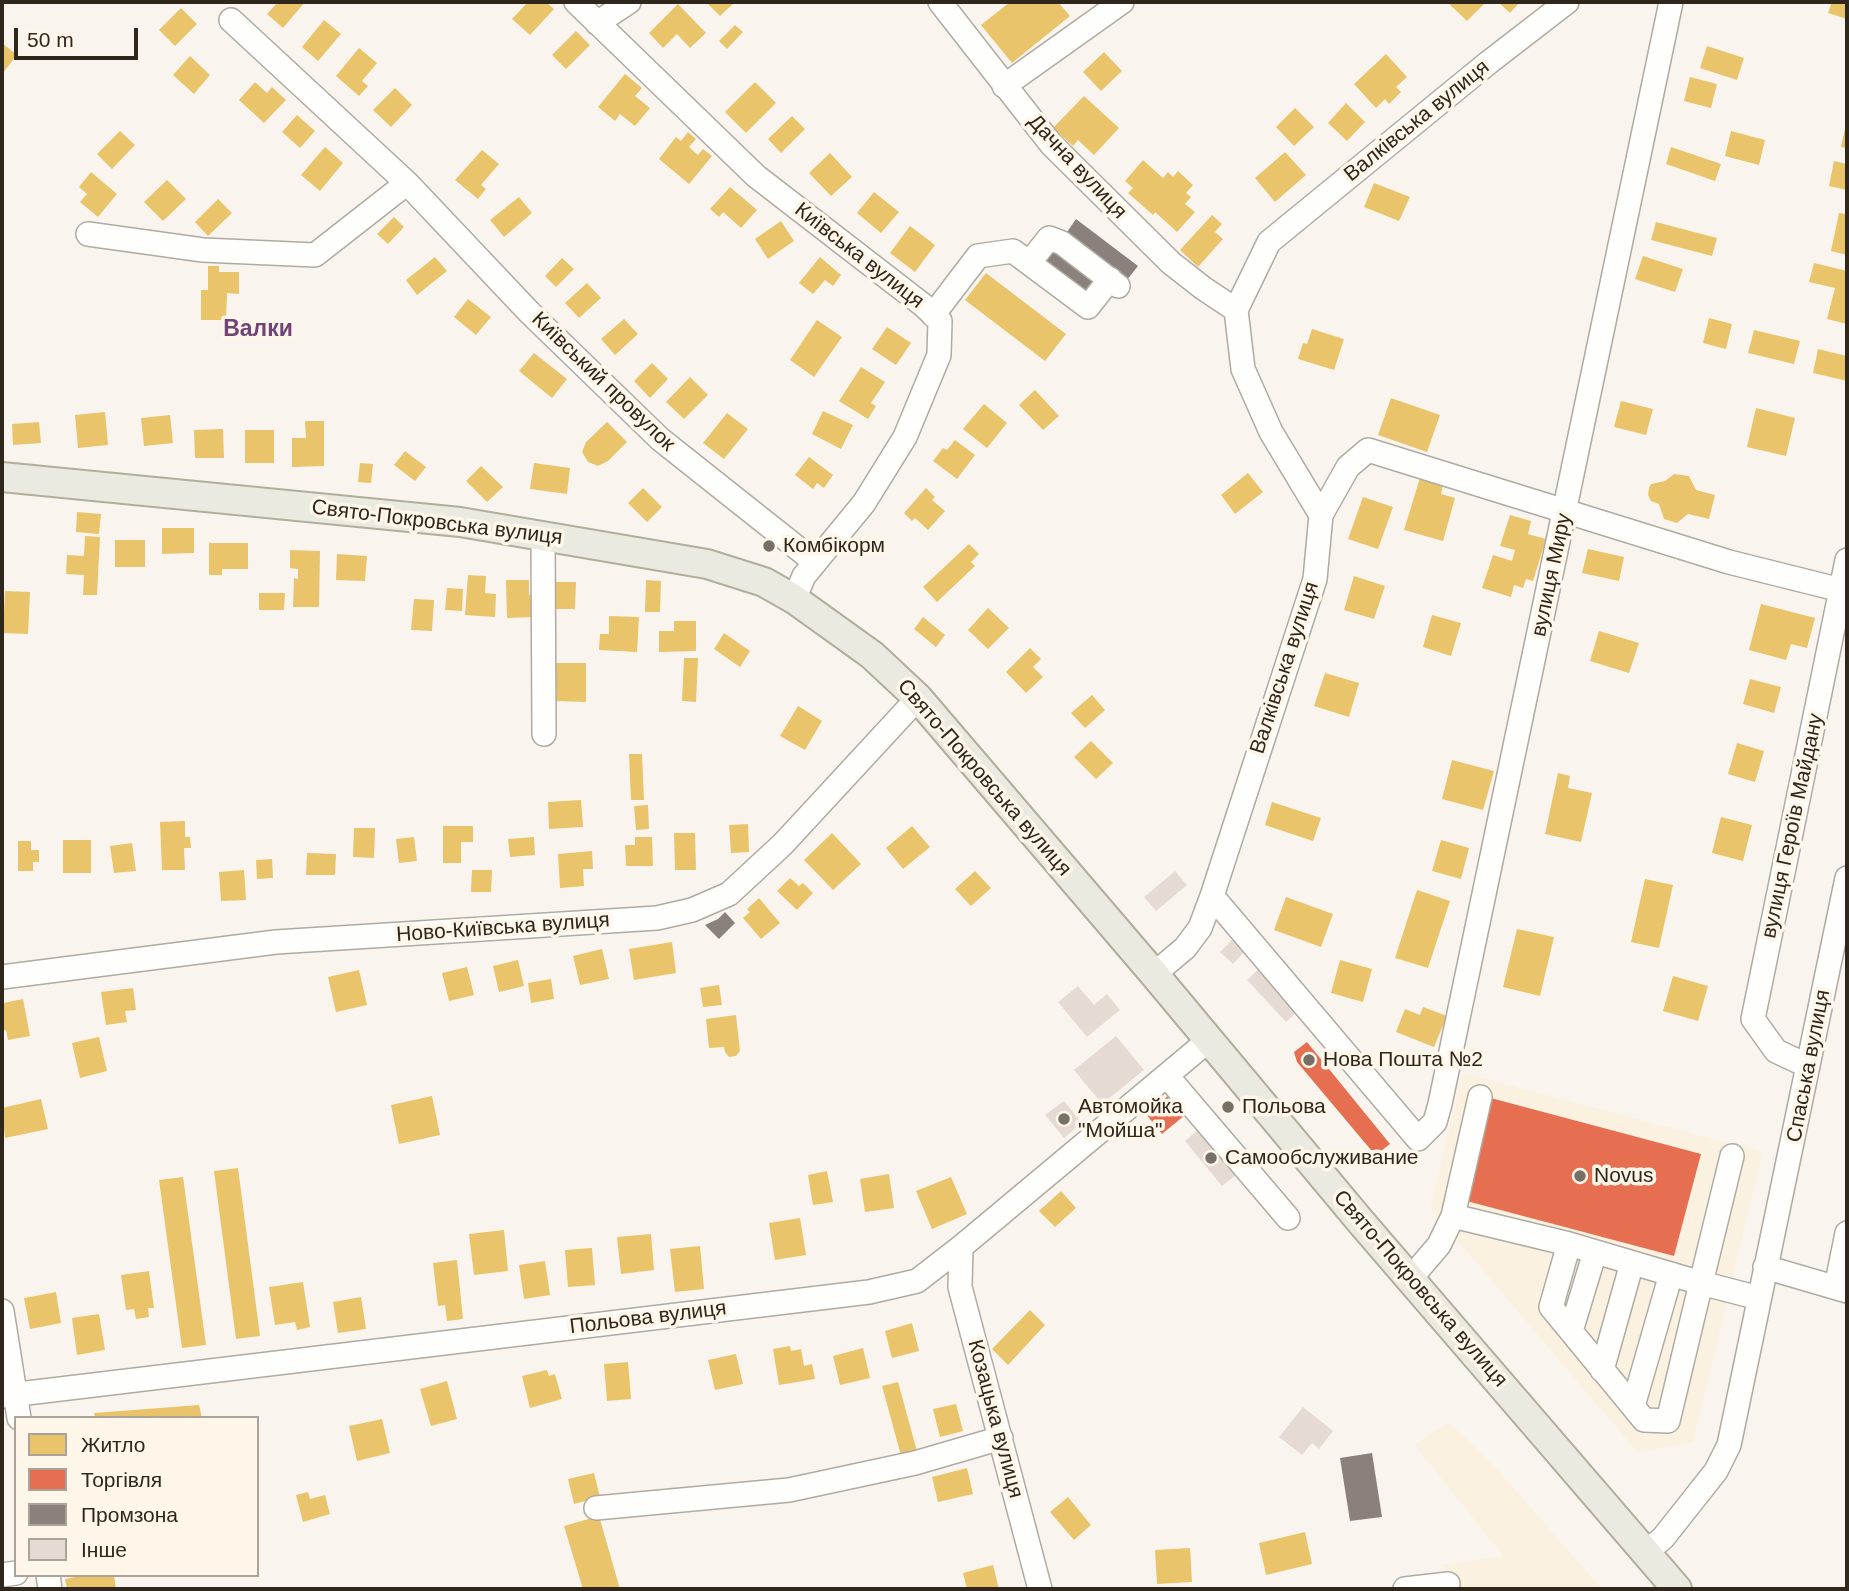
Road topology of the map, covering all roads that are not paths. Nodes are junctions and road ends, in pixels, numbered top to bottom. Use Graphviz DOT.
graph roads {
  1 [pos="576,2"];
  2 [pos="629,2"];
  3 [pos="940,2"];
  4 [pos="1122,2"];
  5 [pos="1567,2"];
  6 [pos="1671,2"];
  7 [pos="231,20"];
  8 [pos="597,23"];
  9 [pos="1003,86"];
  10 [pos="407,183"];
  11 [pos="88,234"];
  12 [pos="1029,263"];
  13 [pos="1236,310"];
  14 [pos="933,315"];
  15 [pos="2,477"];
  16 [pos="1566,513"];
  17 [pos="1321,515"];
  18 [pos="543,535"];
  19 [pos="1847,560"];
  20 [pos="816,562"];
  21 [pos="1841,590"];
  22 [pos="794,599"];
  23 [pos="918,698"];
  24 [pos="544,734"];
  25 [pos="1847,878"];
  26 [pos="1212,896"];
  27 [pos="1154,974"];
  28 [pos="2,977"];
  29 [pos="1209,1040"];
  30 [pos="1808,1066"];
  31 [pos="1167,1076"];
  32 [pos="1480,1097"];
  33 [pos="1732,1156"];
  34 [pos="1453,1216"];
  35 [pos="1289,1219"];
  36 [pos="1847,1233"];
  37 [pos="1569,1244"];
  38 [pos="961,1247"];
  39 [pos="1595,1252"];
  40 [pos="1632,1263"];
  41 [pos="1765,1267"];
  42 [pos="1671,1274"];
  43 [pos="1410,1279"];
  44 [pos="1701,1283"];
  45 [pos="1842,1289"];
  46 [pos="1759,1298"];
  47 [pos="2,1311"];
  48 [pos="1571,1331"];
  49 [pos="1602,1370"];
  50 [pos="8,1395"];
  51 [pos="1633,1406"];
  52 [pos="18,1416"];
  53 [pos="1001,1438"];
  54 [pos="596,1508"];
  55 [pos="1646,1552"];
  56 [pos="1448,1584"];
  57 [pos="1040,1589"];
  58 [pos="1405,1589"];
  59 [pos="1677,1589"];
  1 -- 8 [label="street, Київська вулиця"];
  2 -- 8 [label="street"];
  3 -- 9 [label="street, Дачна вулиця"];
  4 -- 9 [label="street"];
  5 -- 13 [label="street, Валківська вулиця"];
  6 -- 16 [label="street, вулиця Миру"];
  7 -- 10 [label="street, Київський провулок"];
  8 -- 14 [label="street, Київська вулиця"];
  9 -- 13 [label="street, Дачна вулиця"];
  10 -- 11 [label="street"];
  10 -- 20 [label="street, Київський провулок"];
  12 -- 12 [label="street"];
  12 -- 14 [label="street"];
  13 -- 17 [label="street"];
  14 -- 20 [label="street, Київська вулиця"];
  15 -- 18 [label="main road, Свято-Покровська вулиця"];
  16 -- 17 [label="street"];
  16 -- 21 [label="street"];
  16 -- 26 [label="street, вулиця Миру"];
  17 -- 26 [label="street, Валківська вулиця"];
  18 -- 22 [label="main road, Свято-Покровська вулиця"];
  18 -- 24 [label="street"];
  19 -- 21 [label="street, вулиця Героїв Майдану"];
  20 -- 22 [label="street, Київська вулиця"];
  21 -- 30 [label="street, вулиця Героїв Майдану"];
  22 -- 23 [label="main road, Свято-Покровська вулиця"];
  23 -- 27 [label="main road, Свято-Покровська вулиця"];
  23 -- 28 [label="street, Ново-Київська вулиця"];
  25 -- 30 [label="street, Спаська вулиця"];
  26 -- 27 [label="street, Валківська вулиця"];
  27 -- 29 [label="main road, Свято-Покровська вулиця"];
  29 -- 31 [label="street, Польова вулиця"];
  29 -- 43 [label="main road, Свято-Покровська вулиця"];
  30 -- 41 [label="street, Спаська вулиця"];
  31 -- 35 [label="street"];
  31 -- 38 [label="street, Польова вулиця"];
  32 -- 34 [label="street"];
  33 -- 44 [label="street"];
  34 -- 37 [label="street"];
  34 -- 43 [label="street"];
  36 -- 45 [label="street"];
  37 -- 39 [label="street"];
  37 -- 48 [label="street"];
  38 -- 50 [label="street, Польова вулиця"];
  38 -- 53 [label="street, Козацька вулиця"];
  39 -- 40 [label="street"];
  39 -- 48 [label="street"];
  40 -- 42 [label="street"];
  40 -- 49 [label="street"];
  41 -- 45 [label="street"];
  41 -- 46 [label="street, Спаська вулиця"];
  42 -- 44 [label="street"];
  42 -- 51 [label="street"];
  43 -- 55 [label="main road, Свято-Покровська вулиця"];
  44 -- 46 [label="street"];
  44 -- 51 [label="street"];
  46 -- 55 [label="street, Спаська вулиця"];
  47 -- 50 [label="street"];
  48 -- 49 [label="street"];
  49 -- 51 [label="street"];
  50 -- 52 [label="street"];
  53 -- 54 [label="street"];
  53 -- 57 [label="street, Козацька вулиця"];
  55 -- 59 [label="main road, Свято-Покровська вулиця"];
  56 -- 58 [label="street"];
}
